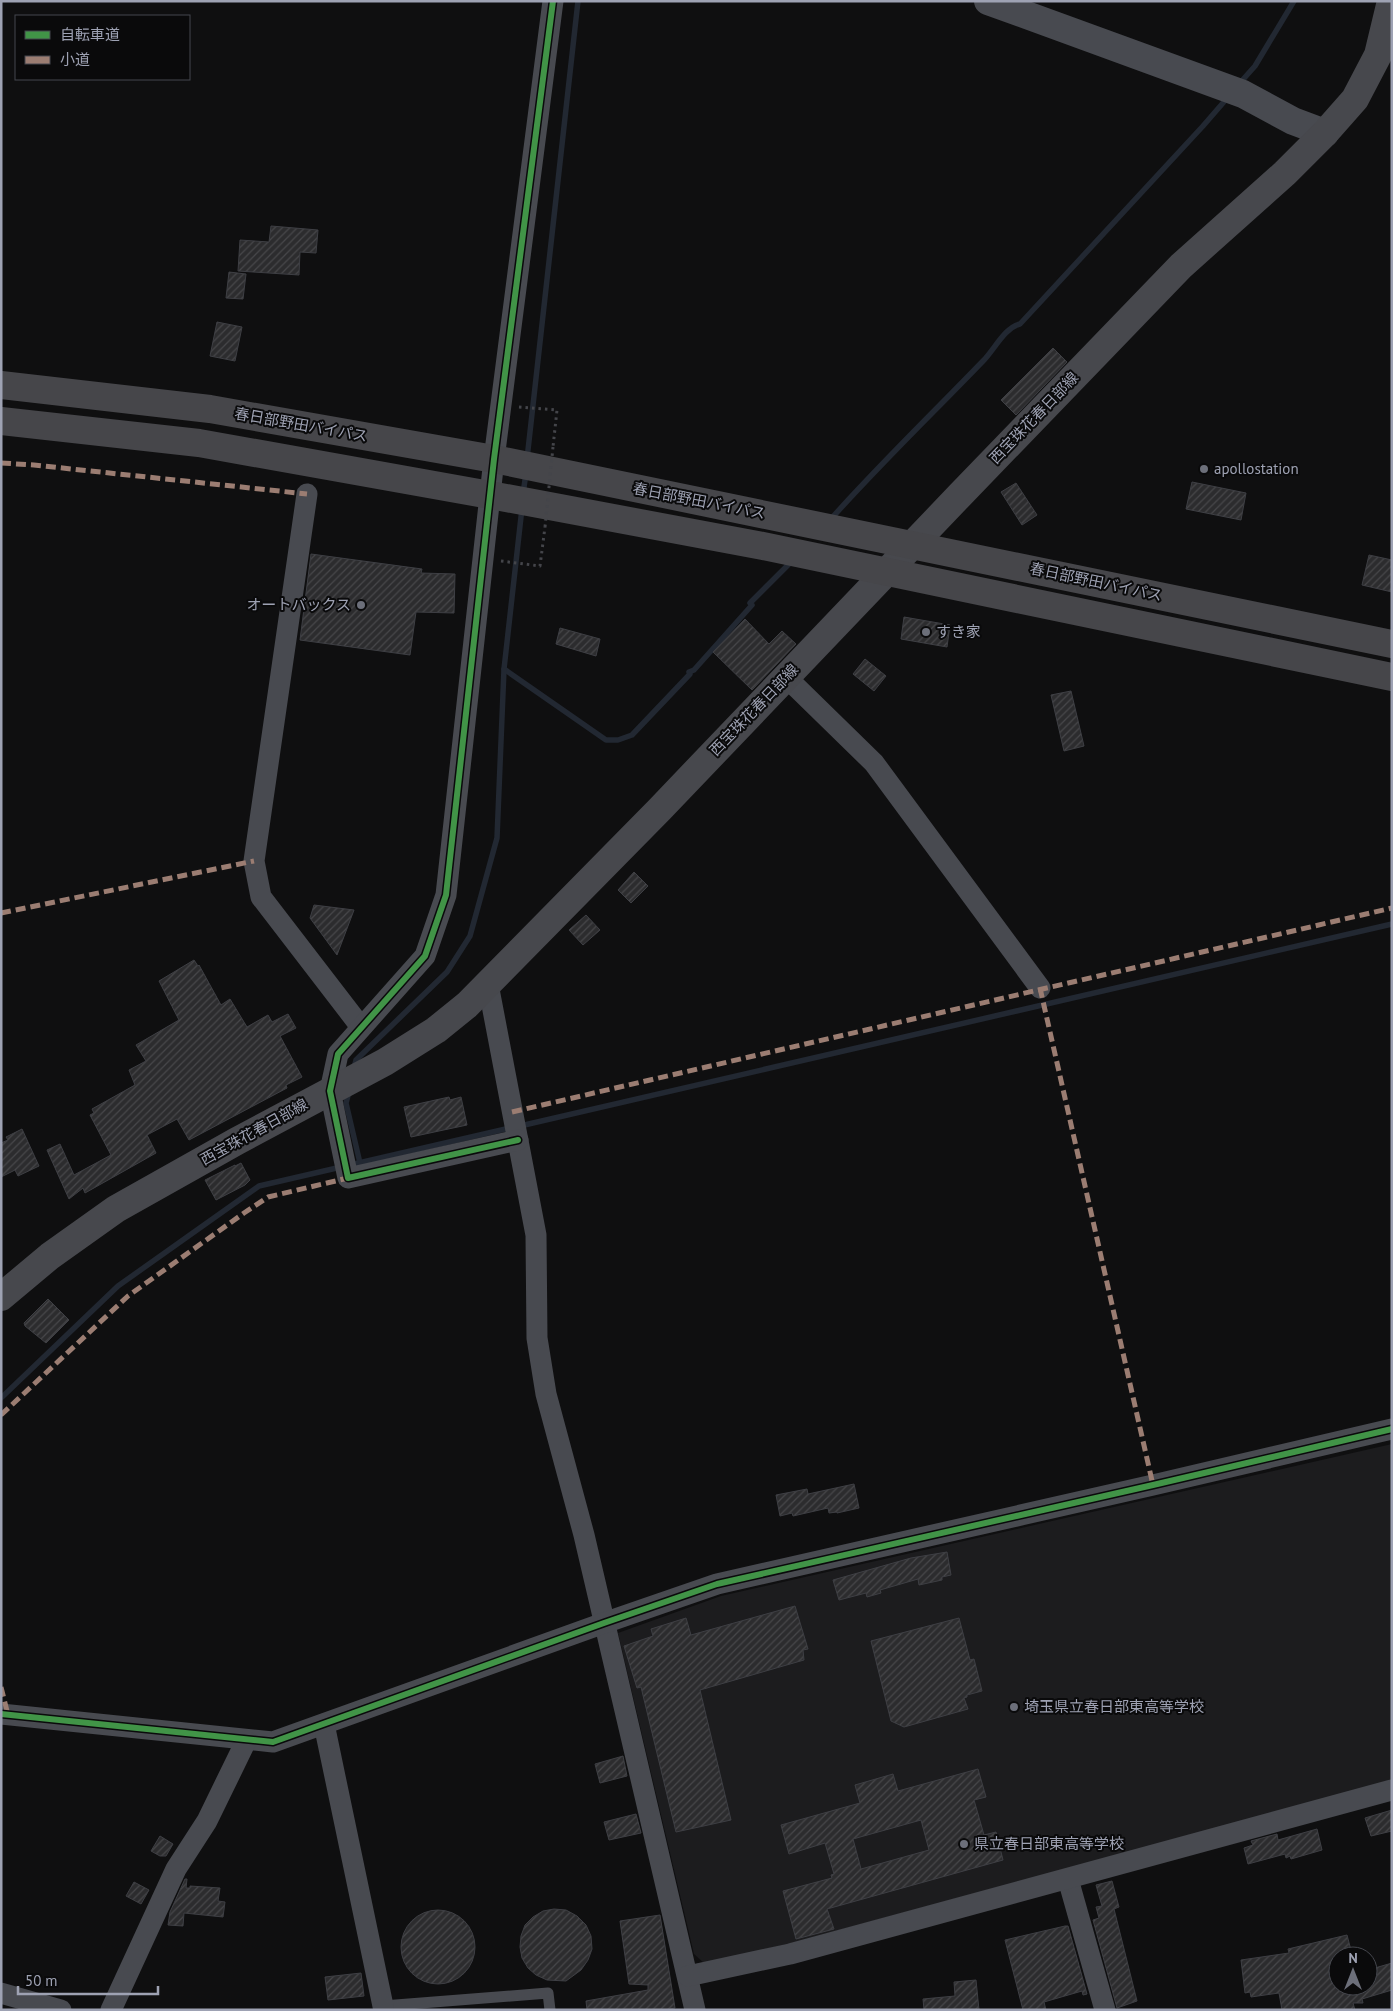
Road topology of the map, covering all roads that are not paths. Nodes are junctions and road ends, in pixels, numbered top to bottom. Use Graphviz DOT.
graph roads {
  1 [pos="553,1"];
  2 [pos="988,1"];
  3 [pos="1391,1"];
  4 [pos="1385,58"];
  5 [pos="1325,133"];
  6 [pos="1,385"];
  7 [pos="1,421"];
  8 [pos="494,459"];
  9 [pos="307,494"];
  10 [pos="490,495"];
  11 [pos="912,544"];
  12 [pos="886,572"];
  13 [pos="1392,644"];
  14 [pos="786,677"];
  15 [pos="1392,678"];
  16 [pos="488,984"];
  17 [pos="1040,988"];
  18 [pos="361,1027"];
  19 [pos="334,1089"];
  20 [pos="518,1140"];
  21 [pos="1,1297"];
  22 [pos="1392,1429"];
  23 [pos="604,1623"];
  24 [pos="1,1714"];
  25 [pos="324,1724"];
  26 [pos="246,1741"];
  27 [pos="1392,1790"];
  28 [pos="1068,1879"];
  29 [pos="688,1976"];
  30 [pos="1,1994"];
  31 [pos="384,2006"];
  32 [pos="61,2010"];
  33 [pos="111,2010"];
  34 [pos="550,2010"];
  35 [pos="695,2010"];
  36 [pos="1106,2010"];
  1 -- 8 [label="street"];
  2 -- 5 [label="street"];
  3 -- 4 [label="main road, 西宝珠花春日部線"];
  4 -- 5 [label="main road, 西宝珠花春日部線"];
  5 -- 11 [label="main road, 西宝珠花春日部線"];
  6 -- 8 [label="highway, 春日部野田バイパス"];
  7 -- 10 [label="highway"];
  8 -- 10 [label="street"];
  8 -- 11 [label="highway, 春日部野田バイパス"];
  9 -- 18 [label="street"];
  10 -- 12 [label="highway"];
  10 -- 18 [label="street"];
  11 -- 12 [label="main road, 西宝珠花春日部線"];
  11 -- 13 [label="highway, 春日部野田バイパス"];
  12 -- 14 [label="main road, 西宝珠花春日部線"];
  12 -- 15 [label="highway"];
  14 -- 16 [label="main road, 西宝珠花春日部線"];
  14 -- 17 [label="street"];
  16 -- 19 [label="main road, 西宝珠花春日部線"];
  16 -- 20 [label="street"];
  18 -- 19 [label="street"];
  19 -- 20 [label="street"];
  19 -- 21 [label="main road, 西宝珠花春日部線"];
  20 -- 23 [label="street"];
  22 -- 23 [label="street"];
  23 -- 25 [label="street"];
  23 -- 29 [label="street"];
  24 -- 26 [label="street"];
  25 -- 26 [label="street"];
  25 -- 31 [label="street"];
  26 -- 33 [label="street"];
  27 -- 28 [label="street"];
  28 -- 29 [label="street"];
  28 -- 36 [label="street"];
  29 -- 35 [label="street"];
  30 -- 32 [label="street"];
  31 -- 34 [label="lane"];
}
